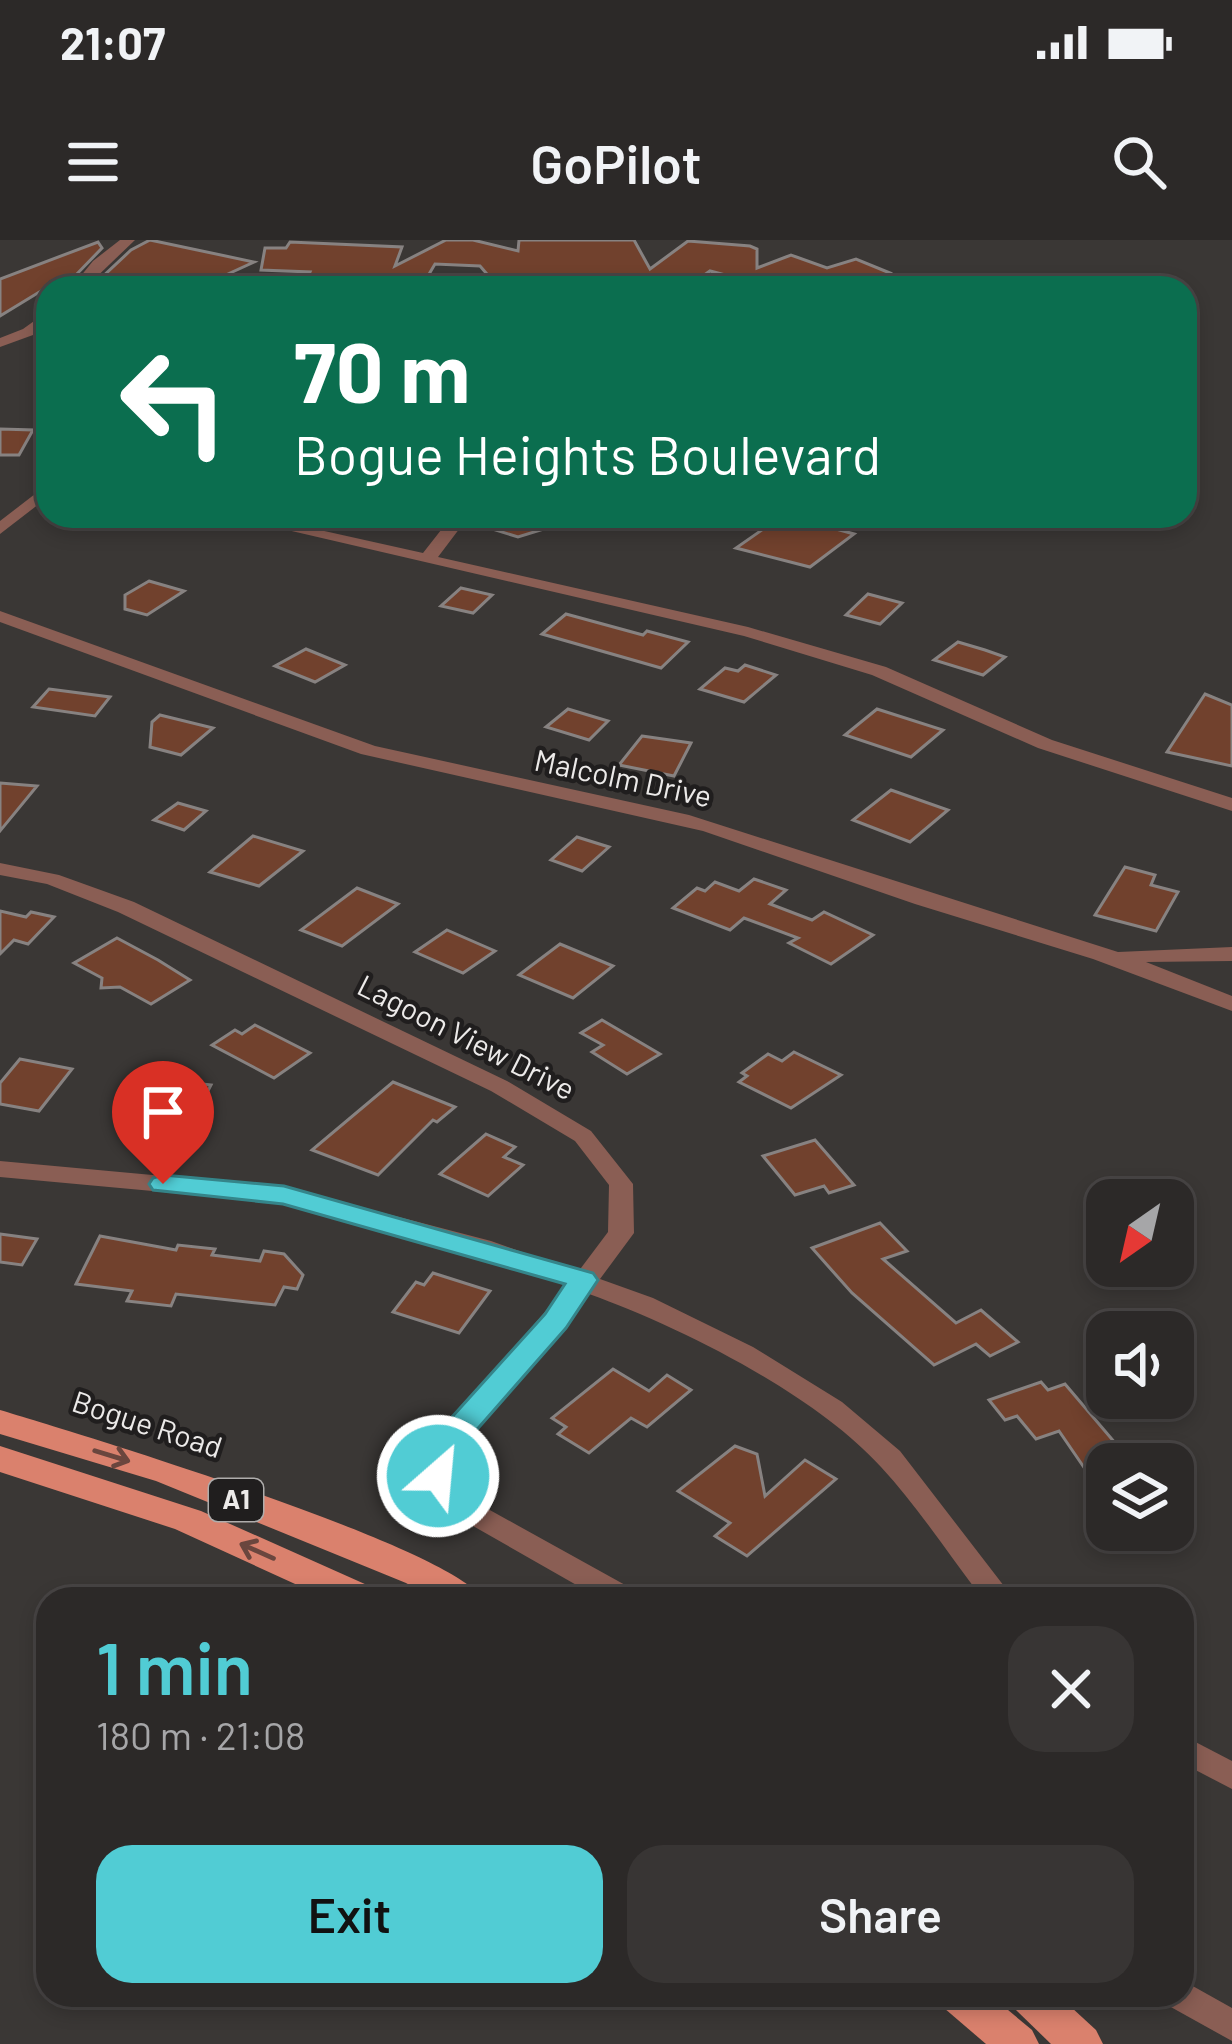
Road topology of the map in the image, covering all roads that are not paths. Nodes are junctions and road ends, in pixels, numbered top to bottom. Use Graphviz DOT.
graph roads {
  1 [pos="128,240"];
  2 [pos="88,276"];
  3 [pos="36,325"];
  4 [pos="0,343"];
  5 [pos="36,499"];
  6 [pos="292,528"];
  7 [pos="452,528"];
  8 [pos="0,529"];
  9 [pos="429,557"];
  10 [pos="0,616"];
  11 [pos="1232,805"];
  12 [pos="0,868"];
  13 [pos="1232,954"];
  14 [pos="1112,956"];
  15 [pos="1232,1004"];
  16 [pos="0,1169"];
  17 [pos="583,1280"];
  18 [pos="0,1422"];
  19 [pos="0,1459"];
  20 [pos="336,1587"];
  21 [pos="443,1587"];
  22 [pos="609,1587"];
  23 [pos="990,1587"];
  24 [pos="1194,1755"];
  25 [pos="1232,1776"];
  26 [pos="1194,2003"];
  27 [pos="973,2007"];
  28 [pos="1042,2007"];
  29 [pos="1232,2026"];
  30 [pos="1017,2044"];
  31 [pos="1081,2044"];
  1 -- 2 [label="street"];
  3 -- 4 [label="street"];
  5 -- 8 [label="street"];
  6 -- 9 [label="street"];
  7 -- 9 [label="street"];
  9 -- 11 [label="street"];
  10 -- 14 [label="street, Malcolm Drive"];
  12 -- 17 [label="street, Lagoon View Drive"];
  13 -- 14 [label="street"];
  14 -- 15 [label="street, Malcolm Drive"];
  16 -- 17 [label="street"];
  17 -- 22 [label="street, Lagoon View Drive"];
  17 -- 23 [label="street"];
  18 -- 21 [label="main road, Bogue Road / A1, one-way"];
  20 -- 19 [label="main road, A1, one-way"];
  24 -- 25 [label="street"];
  26 -- 29 [label="street"];
  27 -- 30 [label="main road"];
  28 -- 31 [label="main road"];
}
